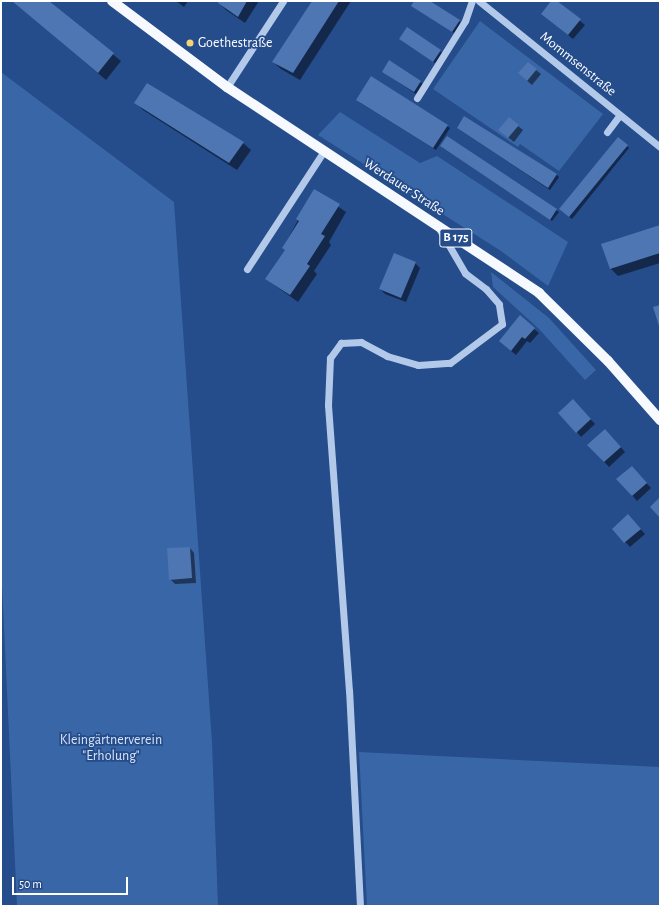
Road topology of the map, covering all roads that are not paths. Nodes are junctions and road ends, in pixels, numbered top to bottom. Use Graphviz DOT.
graph roads {
  1 [pos="112,1"];
  2 [pos="283,1"];
  3 [pos="472,1"];
  4 [pos="479,1"];
  5 [pos="227,87"];
  6 [pos="417,98"];
  7 [pos="620,115"];
  8 [pos="607,132"];
  9 [pos="660,147"];
  10 [pos="324,150"];
  11 [pos="438,226"];
  12 [pos="247,269"];
  13 [pos="660,420"];
  14 [pos="360,906"];
  1 -- 5 [label="main road, Werdauer Straße / B 175"];
  2 -- 5 [label="street"];
  3 -- 6 [label="street"];
  4 -- 7 [label="street, Mommsenstraße"];
  5 -- 10 [label="main road, Werdauer Straße / B 175"];
  7 -- 8 [label="street"];
  7 -- 9 [label="street, Mommsenstraße"];
  10 -- 11 [label="main road, Werdauer Straße / B 175"];
  10 -- 12 [label="street"];
  11 -- 13 [label="main road, Werdauer Straße / B 175"];
  11 -- 14 [label="street"];
}
